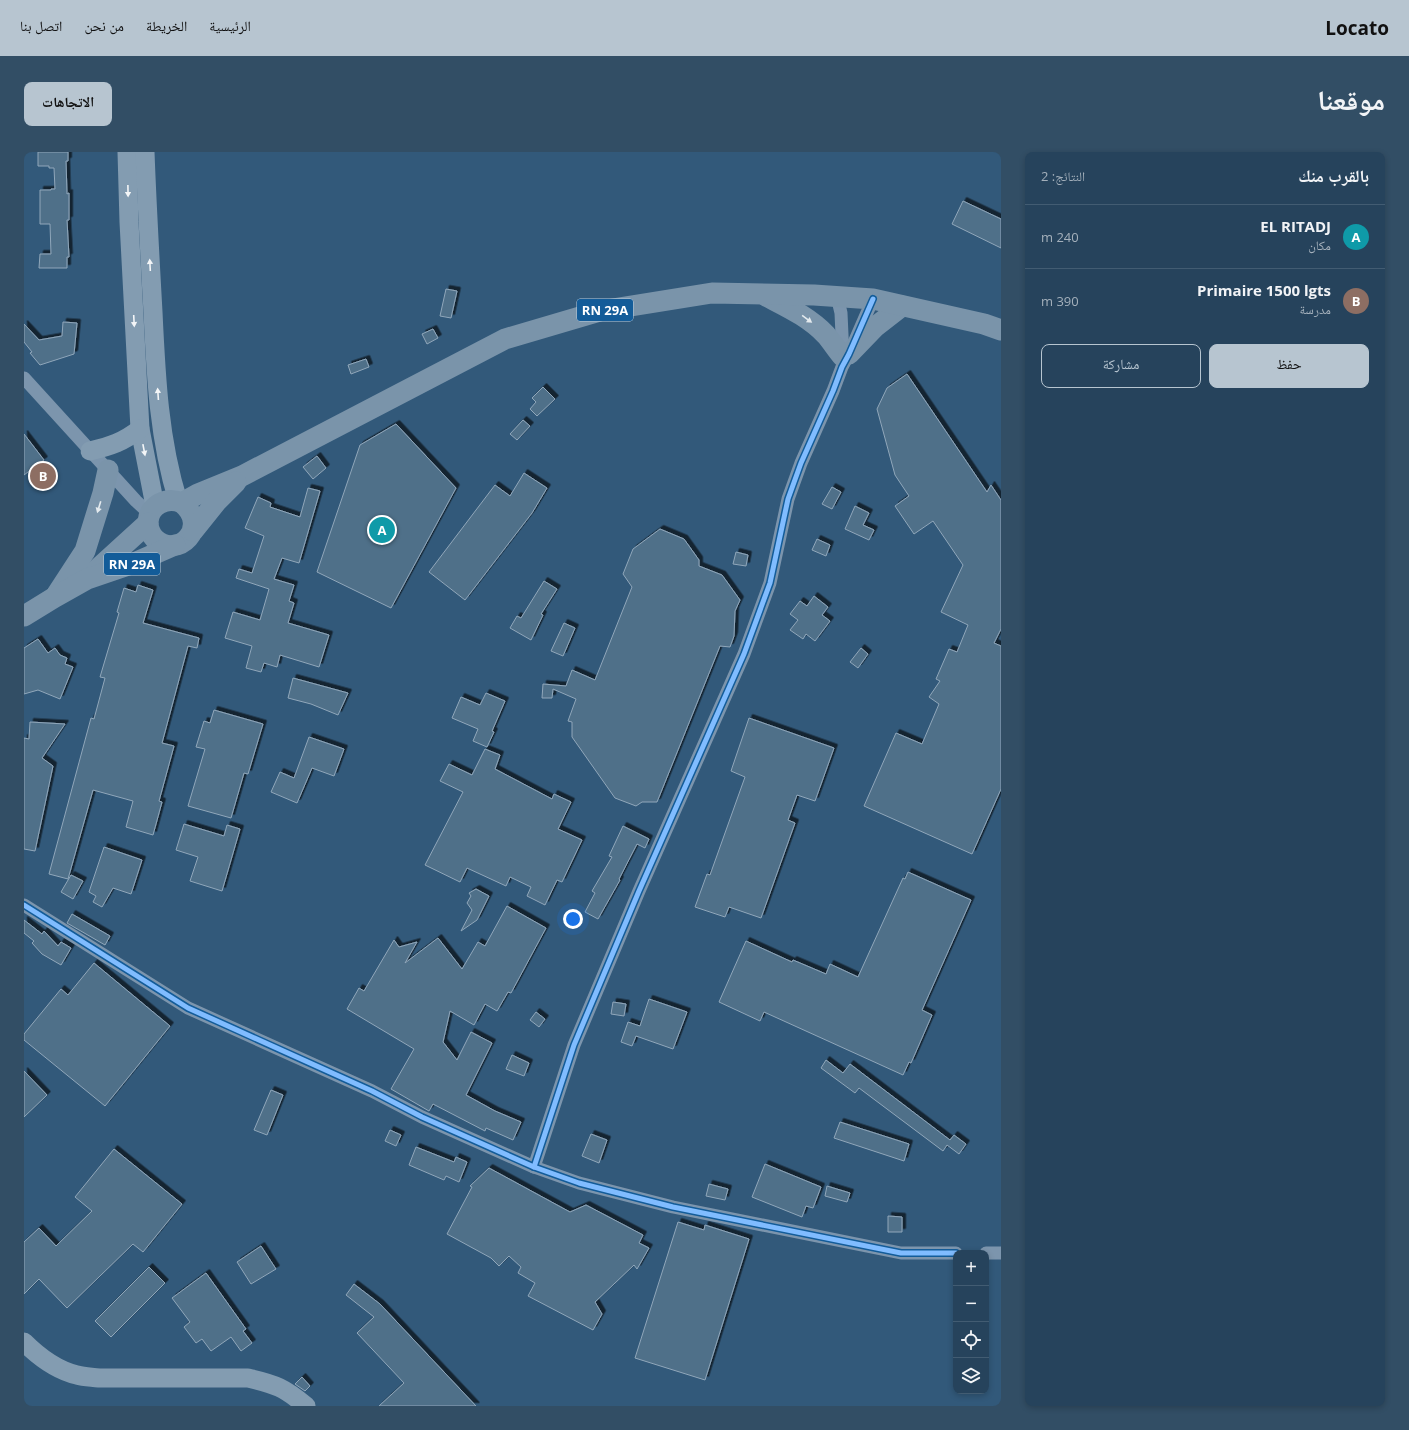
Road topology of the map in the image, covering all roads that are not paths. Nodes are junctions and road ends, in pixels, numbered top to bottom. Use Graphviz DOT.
graph roads {
  1 [pos="127,152"];
  2 [pos="145,152"];
  3 [pos="760,294"];
  4 [pos="837,296"];
  5 [pos="873,299"];
  6 [pos="902,306"];
  7 [pos="1001,330"];
  8 [pos="845,359"];
  9 [pos="24,378"];
  10 [pos="140,429"];
  11 [pos="90,451"];
  12 [pos="108,470"];
  13 [pos="242,476"];
  14 [pos="180,502"];
  15 [pos="151,514"];
  16 [pos="192,531"];
  17 [pos="175,546"];
  18 [pos="87,579"];
  19 [pos="55,596"];
  20 [pos="24,616"];
  21 [pos="24,905"];
  22 [pos="534,1167"];
  23 [pos="953,1253"];
  24 [pos="989,1253"];
  25 [pos="1001,1253"];
  26 [pos="24,1342"];
  27 [pos="306,1406"];
  1 -- 10 [label="street, one-way"];
  14 -- 2 [label="street, one-way"];
  3 -- 4 [label="main road, RN 29A"];
  3 -- 8 [label="main road, one-way"];
  3 -- 13 [label="main road, RN 29A"];
  4 -- 5 [label="main road, RN 29A"];
  4 -- 8 [label="street"];
  5 -- 6 [label="main road, RN 29A"];
  5 -- 8 [label="street"];
  6 -- 7 [label="main road, RN 29A"];
  6 -- 8 [label="main road"];
  8 -- 22 [label="street"];
  9 -- 11 [label="street"];
  10 -- 11 [label="street"];
  10 -- 15 [label="street, one-way"];
  11 -- 12 [label="street"];
  12 -- 15 [label="street"];
  12 -- 19 [label="main road, one-way"];
  13 -- 14 [label="main road, RN 29A"];
  13 -- 16 [label="main road, RN 29A"];
  14 -- 15 [label="main road"];
  14 -- 16 [label="main road"];
  15 -- 17 [label="main road"];
  15 -- 18 [label="main road, RN 29A"];
  16 -- 17 [label="main road"];
  17 -- 18 [label="main road, RN 29A"];
  18 -- 19 [label="main road, RN 29A"];
  19 -- 20 [label="main road, RN 29A"];
  21 -- 22 [label="street"];
  22 -- 23 [label="street"];
  24 -- 25 [label="street"];
  26 -- 27 [label="street"];
}
